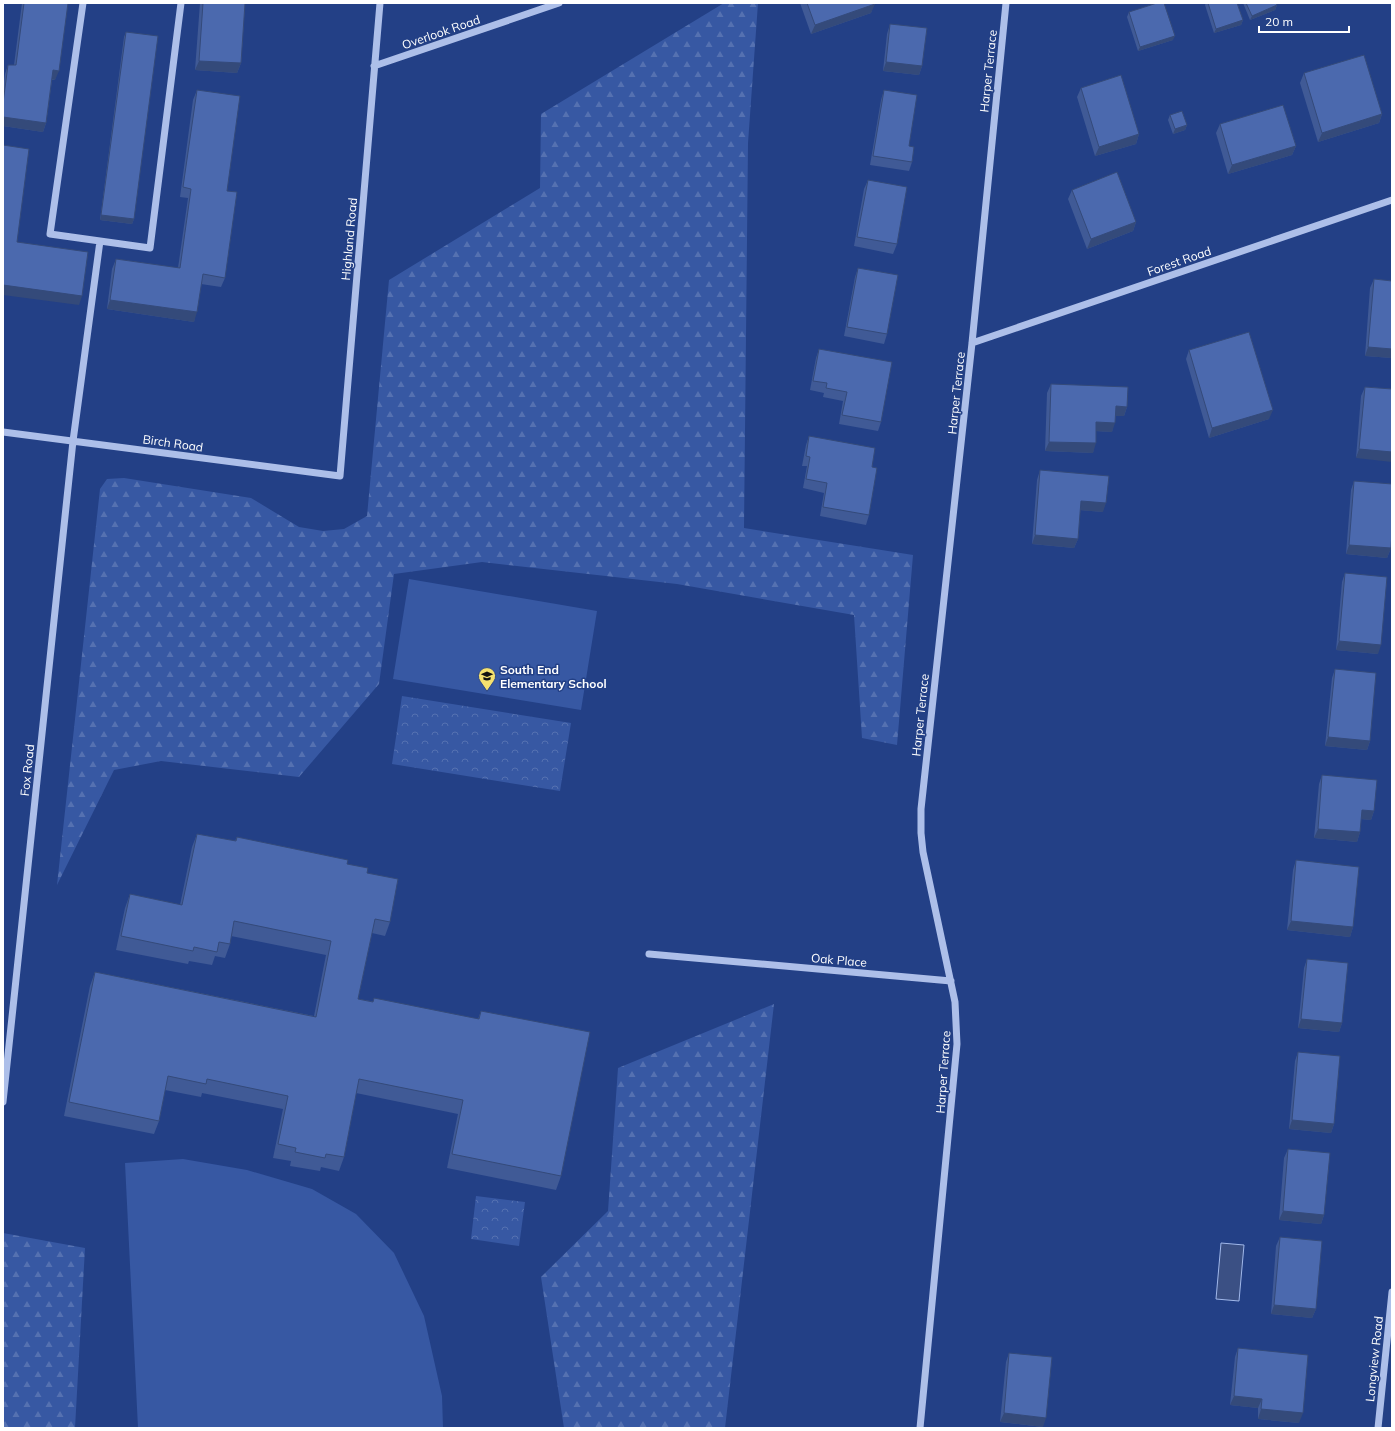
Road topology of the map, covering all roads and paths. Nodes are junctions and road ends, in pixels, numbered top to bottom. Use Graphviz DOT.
graph roads {
  1 [pos="83,3"];
  2 [pos="181,3"];
  3 [pos="380,3"];
  4 [pos="559,3"];
  5 [pos="1006,3"];
  6 [pos="374,66"];
  7 [pos="1392,200"];
  8 [pos="100,241"];
  9 [pos="972,343"];
  10 [pos="3,432"];
  11 [pos="73,441"];
  12 [pos="340,476"];
  13 [pos="648,954"];
  14 [pos="951,981"];
  15 [pos="3,1102"];
  16 [pos="1392,1292"];
  17 [pos="920,1428"];
  18 [pos="1378,1428"];
  1 -- 8 [label="street"];
  2 -- 8 [label="street"];
  3 -- 6 [label="street, Highland Road"];
  4 -- 6 [label="street, Overlook Road"];
  5 -- 9 [label="street, Harper Terrace"];
  6 -- 12 [label="street, Highland Road"];
  7 -- 9 [label="street, Forest Road"];
  8 -- 11 [label="street, Fox Road"];
  9 -- 14 [label="street, Harper Terrace"];
  10 -- 11 [label="street, Birch Road"];
  11 -- 12 [label="street, Birch Road"];
  11 -- 15 [label="street, Fox Road"];
  13 -- 14 [label="street, Oak Place"];
  14 -- 17 [label="street, Harper Terrace"];
  16 -- 18 [label="street, Longview Road"];
}
